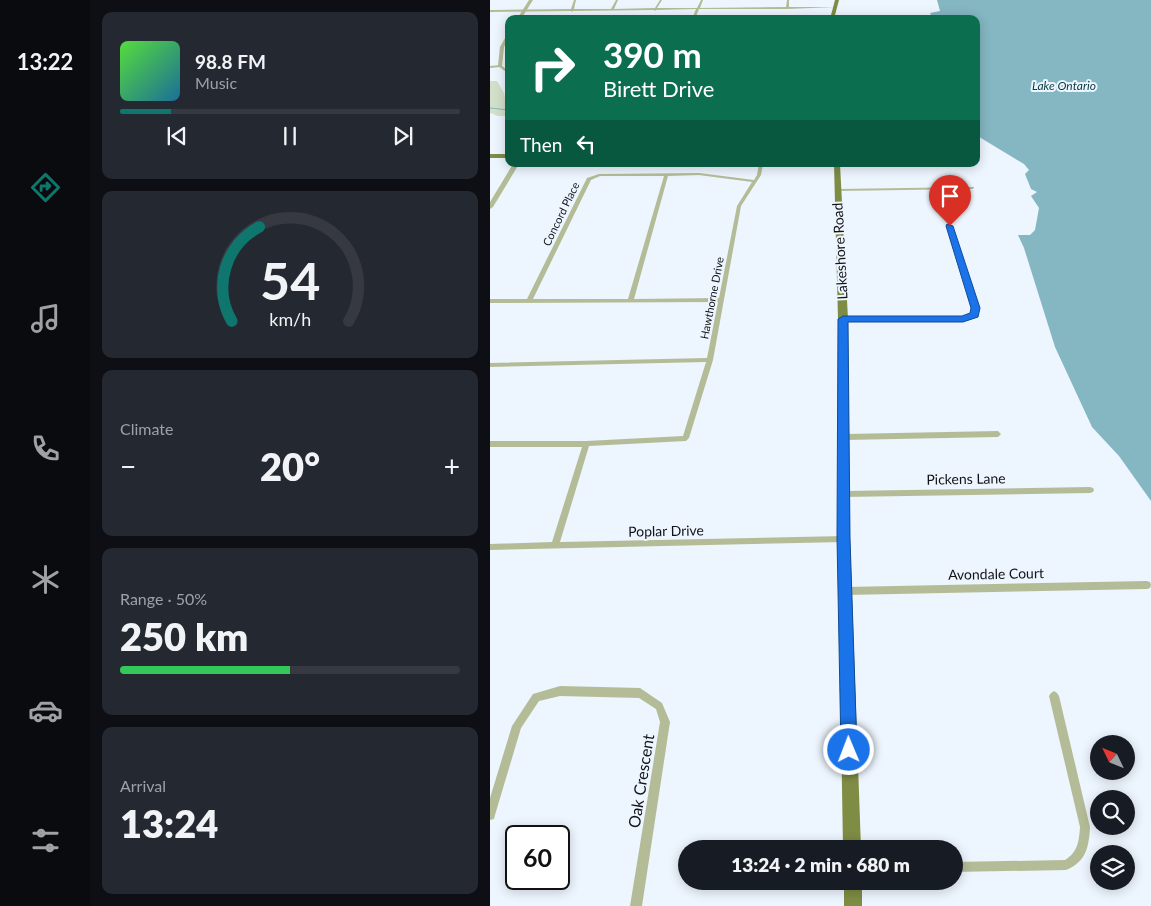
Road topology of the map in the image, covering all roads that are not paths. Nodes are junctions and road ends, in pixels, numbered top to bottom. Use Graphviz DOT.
graph roads {
  1 [pos="531,0"];
  2 [pos="575,0"];
  3 [pos="618,0"];
  4 [pos="661,0"];
  5 [pos="702,0"];
  6 [pos="788,0"];
  7 [pos="836,0"];
  8 [pos="834,7"];
  9 [pos="787,8"];
  10 [pos="698,9"];
  11 [pos="612,10"];
  12 [pos="656,10"];
  13 [pos="490,11"];
  14 [pos="525,11"];
  15 [pos="572,11"];
  16 [pos="522,15"];
  17 [pos="695,15"];
  18 [pos="833,15"];
  19 [pos="505,41"];
  20 [pos="490,66"];
  21 [pos="500,66"];
  22 [pos="505,70"];
  23 [pos="490,156"];
  24 [pos="505,156"];
  25 [pos="514,167"];
  26 [pos="761,167"];
  27 [pos="837,167"];
  28 [pos="666,175"];
  29 [pos="755,181"];
  30 [pos="972,188"];
  31 [pos="837,190"];
  32 [pos="490,207"];
  33 [pos="950,226"];
  34 [pos="631,299"];
  35 [pos="722,300"];
  36 [pos="529,301"];
  37 [pos="490,302"];
  38 [pos="843,319"];
  39 [pos="710,360"];
  40 [pos="490,365"];
  41 [pos="998,434"];
  42 [pos="844,436"];
  43 [pos="490,444"];
  44 [pos="586,444"];
  45 [pos="1090,490"];
  46 [pos="844,494"];
  47 [pos="844,538"];
  48 [pos="555,546"];
  49 [pos="490,547"];
  50 [pos="1147,585"];
  51 [pos="846,591"];
  52 [pos="1054,696"];
  53 [pos="490,815"];
  54 [pos="852,840"];
  55 [pos="963,867"];
  56 [pos="853,890"];
  57 [pos="636,906"];
  58 [pos="853,906"];
  1 -- 14 [label="street"];
  2 -- 15 [label="street"];
  3 -- 11 [label="street"];
  4 -- 12 [label="street"];
  5 -- 10 [label="street"];
  6 -- 9 [label="street"];
  7 -- 8 [label="main road"];
  8 -- 9 [label="street"];
  8 -- 18 [label="main road"];
  9 -- 10 [label="street"];
  10 -- 12 [label="street"];
  10 -- 17 [label="street"];
  11 -- 12 [label="street"];
  11 -- 15 [label="street"];
  13 -- 14 [label="street"];
  14 -- 15 [label="street"];
  14 -- 16 [label="street"];
  19 -- 21 [label="street"];
  20 -- 21 [label="street"];
  21 -- 22 [label="street"];
  23 -- 24 [label="main road"];
  25 -- 32 [label="street"];
  26 -- 29 [label="street, Hawthorne Drive"];
  27 -- 31 [label="main road, Lakeshore Road"];
  28 -- 29 [label="street, Concord Place"];
  28 -- 34 [label="street"];
  28 -- 36 [label="street, Concord Place"];
  29 -- 35 [label="street, Hawthorne Drive"];
  30 -- 31 [label="street"];
  31 -- 38 [label="main road, Lakeshore Road"];
  33 -- 38 [label="street"];
  34 -- 35 [label="street"];
  34 -- 36 [label="street"];
  35 -- 39 [label="street, Hawthorne Drive"];
  36 -- 37 [label="street"];
  38 -- 42 [label="main road, Lakeshore Road"];
  39 -- 40 [label="street"];
  39 -- 44 [label="street, Hawthorne Drive"];
  41 -- 42 [label="street"];
  42 -- 46 [label="main road, Lakeshore Road"];
  43 -- 44 [label="street"];
  44 -- 48 [label="street"];
  45 -- 46 [label="street, Pickens Lane"];
  46 -- 47 [label="main road, Lakeshore Road"];
  47 -- 48 [label="street, Poplar Drive"];
  47 -- 51 [label="main road, Lakeshore Road"];
  48 -- 49 [label="street, Poplar Drive"];
  50 -- 51 [label="street, Avondale Court"];
  51 -- 54 [label="main road, Lakeshore Road"];
  52 -- 55 [label="street"];
  53 -- 57 [label="street, Oak Crescent"];
  56 -- 58 [label="main road"];
}
